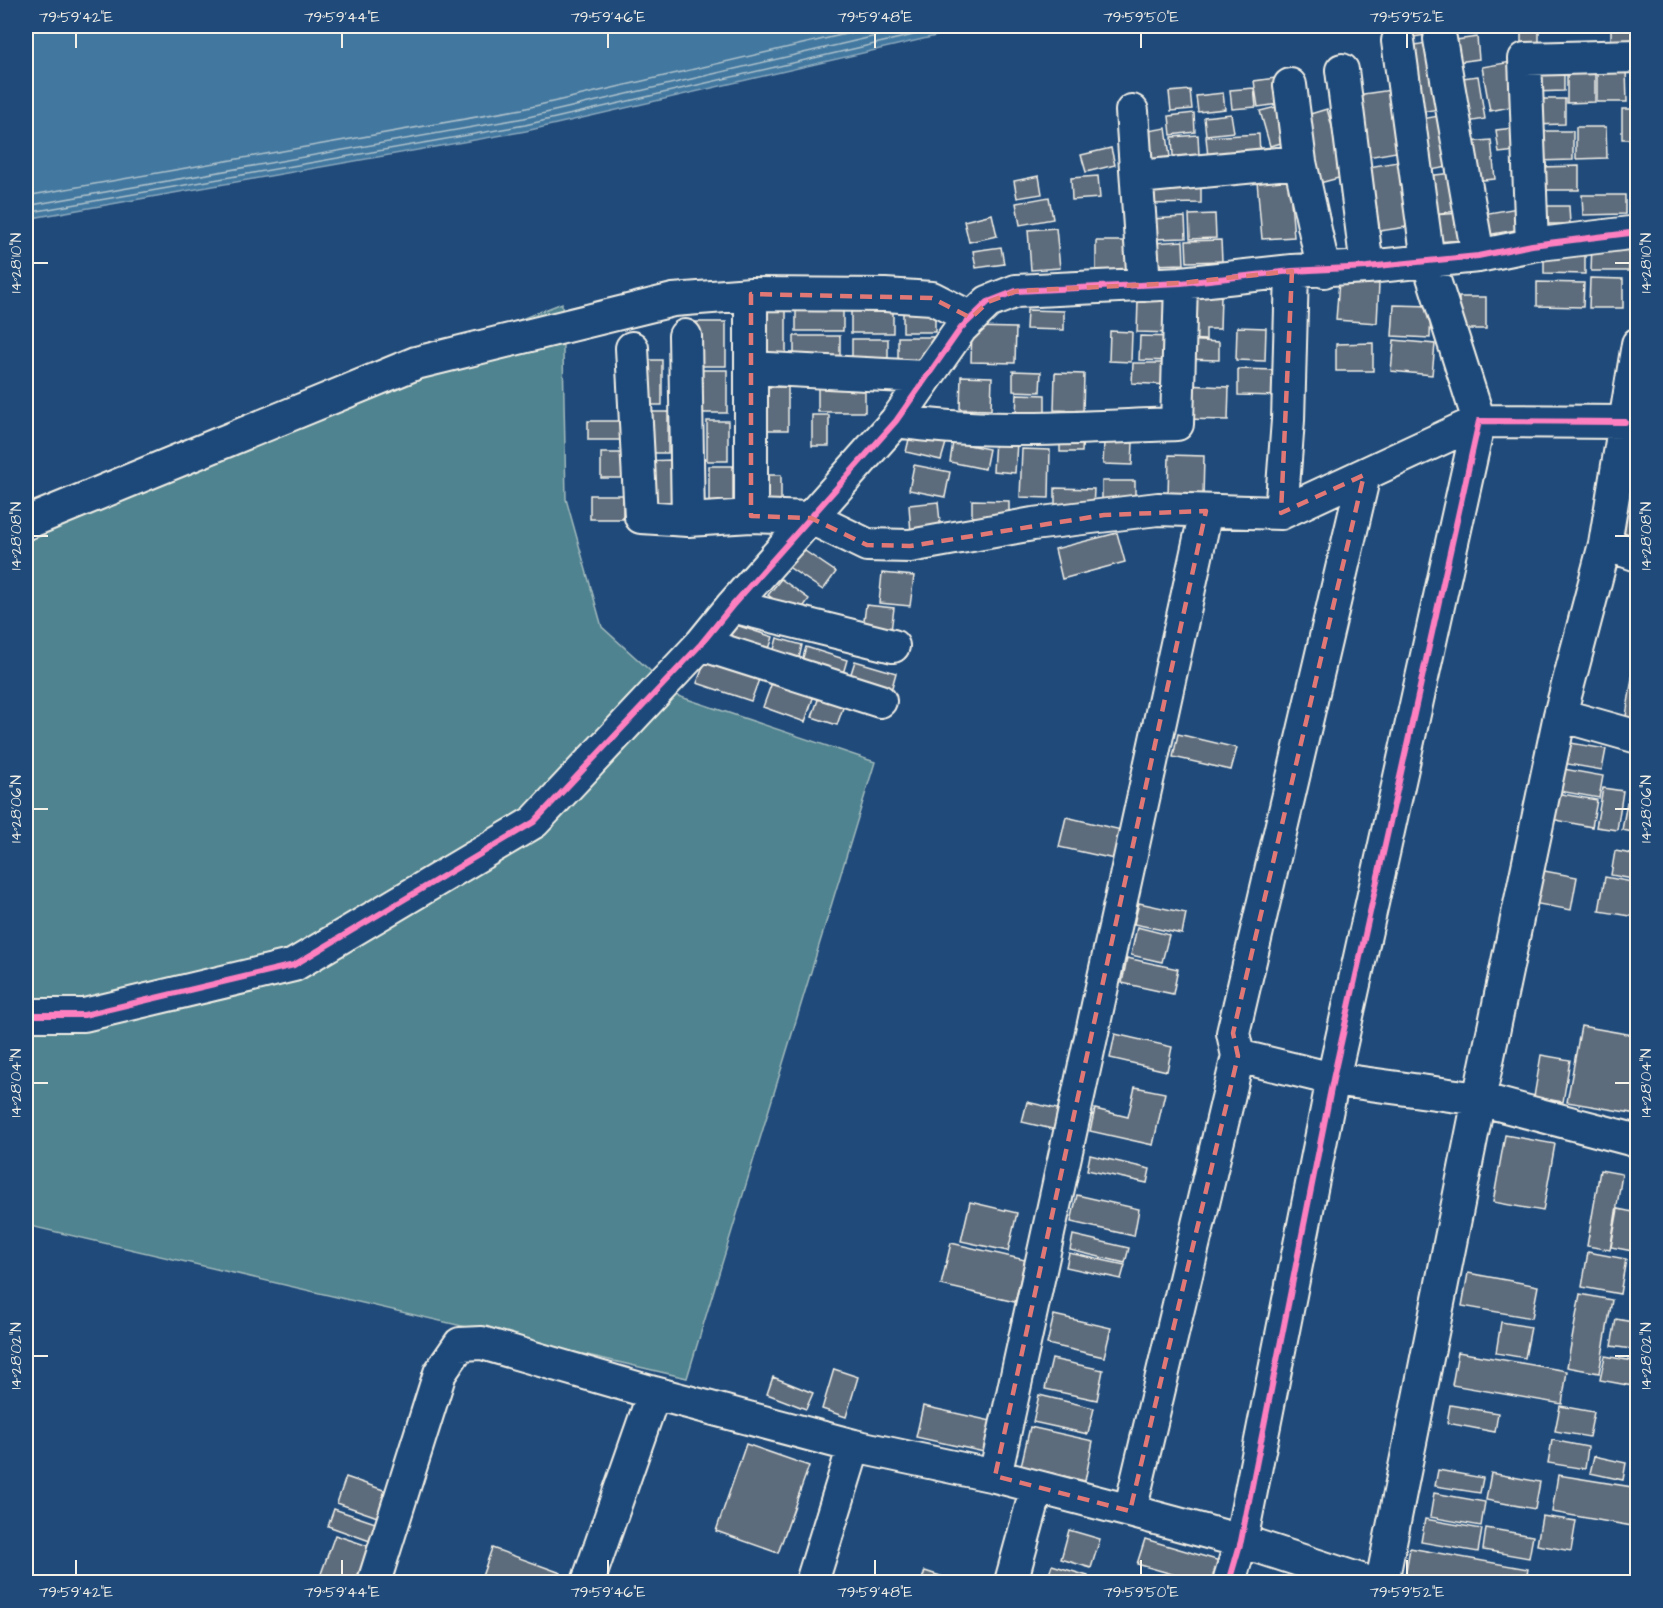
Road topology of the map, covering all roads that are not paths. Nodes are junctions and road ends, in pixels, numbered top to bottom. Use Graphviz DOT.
graph roads {
  1 [pos="1440,39"];
  2 [pos="1398,41"];
  3 [pos="1638,56"];
  4 [pos="1342,70"];
  5 [pos="1290,85"];
  6 [pos="1132,111"];
  7 [pos="1300,162"];
  8 [pos="1138,177"];
  9 [pos="1638,232"];
  10 [pos="1532,245"];
  11 [pos="1478,256"];
  12 [pos="1428,261"];
  13 [pos="1366,267"];
  14 [pos="1292,270"];
  15 [pos="1324,270"];
  16 [pos="1181,283"];
  17 [pos="1144,285"];
  18 [pos="751,294"];
  19 [pos="971,318"];
  20 [pos="686,336"];
  21 [pos="1638,344"];
  22 [pos="632,348"];
  23 [pos="751,368"];
  24 [pos="924,377"];
  25 [pos="896,421"];
  26 [pos="1479,421"];
  27 [pos="1625,422"];
  28 [pos="1364,475"];
  29 [pos="1206,511"];
  30 [pos="1281,513"];
  31 [pos="751,516"];
  32 [pos="811,518"];
  33 [pos="688,520"];
  34 [pos="26,522"];
  35 [pos="1605,543"];
  36 [pos="1638,555"];
  37 [pos="732,606"];
  38 [pos="701,644"];
  39 [pos="894,646"];
  40 [pos="880,701"];
  41 [pos="1560,715"];
  42 [pos="1638,737"];
  43 [pos="26,1015"];
  44 [pos="1238,1056"];
  45 [pos="1334,1079"];
  46 [pos="1479,1099"];
  47 [pos="1638,1141"];
  48 [pos="654,1393"];
  49 [pos="854,1446"];
  50 [pos="995,1476"];
  51 [pos="1037,1487"];
  52 [pos="1130,1511"];
  53 [pos="1241,1541"];
  54 [pos="374,1582"];
  55 [pos="588,1582"];
  56 [pos="812,1582"];
  57 [pos="1011,1582"];
  58 [pos="1229,1582"];
  59 [pos="1367,1582"];
  60 [pos="1382,1582"];
  1 -- 11 [label="street"];
  2 -- 12 [label="street"];
  3 -- 10 [label="street"];
  4 -- 13 [label="street"];
  5 -- 7 [label="street"];
  6 -- 8 [label="street"];
  7 -- 8 [label="street"];
  7 -- 15 [label="street"];
  8 -- 17 [label="street"];
  9 -- 10 [label="street"];
  10 -- 11 [label="street"];
  11 -- 12 [label="street"];
  12 -- 13 [label="street"];
  12 -- 26 [label="street"];
  13 -- 15 [label="street"];
  14 -- 15 [label="street"];
  14 -- 16 [label="street"];
  14 -- 30 [label="street"];
  16 -- 17 [label="street"];
  16 -- 25 [label="street"];
  17 -- 19 [label="street"];
  18 -- 19 [label="street"];
  18 -- 23 [label="street"];
  18 -- 34 [label="street"];
  19 -- 24 [label="street"];
  20 -- 33 [label="street"];
  21 -- 27 [label="street"];
  22 -- 33 [label="street"];
  23 -- 24 [label="street"];
  23 -- 31 [label="street"];
  24 -- 25 [label="street"];
  25 -- 32 [label="street"];
  26 -- 27 [label="street"];
  26 -- 28 [label="street"];
  26 -- 45 [label="street"];
  27 -- 35 [label="street"];
  28 -- 30 [label="street"];
  28 -- 44 [label="street"];
  29 -- 30 [label="street"];
  29 -- 32 [label="street"];
  29 -- 50 [label="street"];
  31 -- 32 [label="street"];
  31 -- 33 [label="street"];
  32 -- 37 [label="street"];
  35 -- 36 [label="street"];
  35 -- 41 [label="street"];
  37 -- 38 [label="street"];
  37 -- 39 [label="street"];
  38 -- 40 [label="street"];
  38 -- 43 [label="street"];
  41 -- 42 [label="street"];
  41 -- 46 [label="street"];
  44 -- 45 [label="street"];
  44 -- 52 [label="street"];
  45 -- 46 [label="street"];
  45 -- 53 [label="street"];
  46 -- 47 [label="street"];
  46 -- 60 [label="street"];
  48 -- 49 [label="street"];
  48 -- 54 [label="street"];
  48 -- 55 [label="street"];
  49 -- 50 [label="street"];
  49 -- 56 [label="street"];
  50 -- 51 [label="street"];
  51 -- 52 [label="street"];
  51 -- 57 [label="street"];
  52 -- 53 [label="street"];
  53 -- 58 [label="street"];
  53 -- 59 [label="street"];
}
